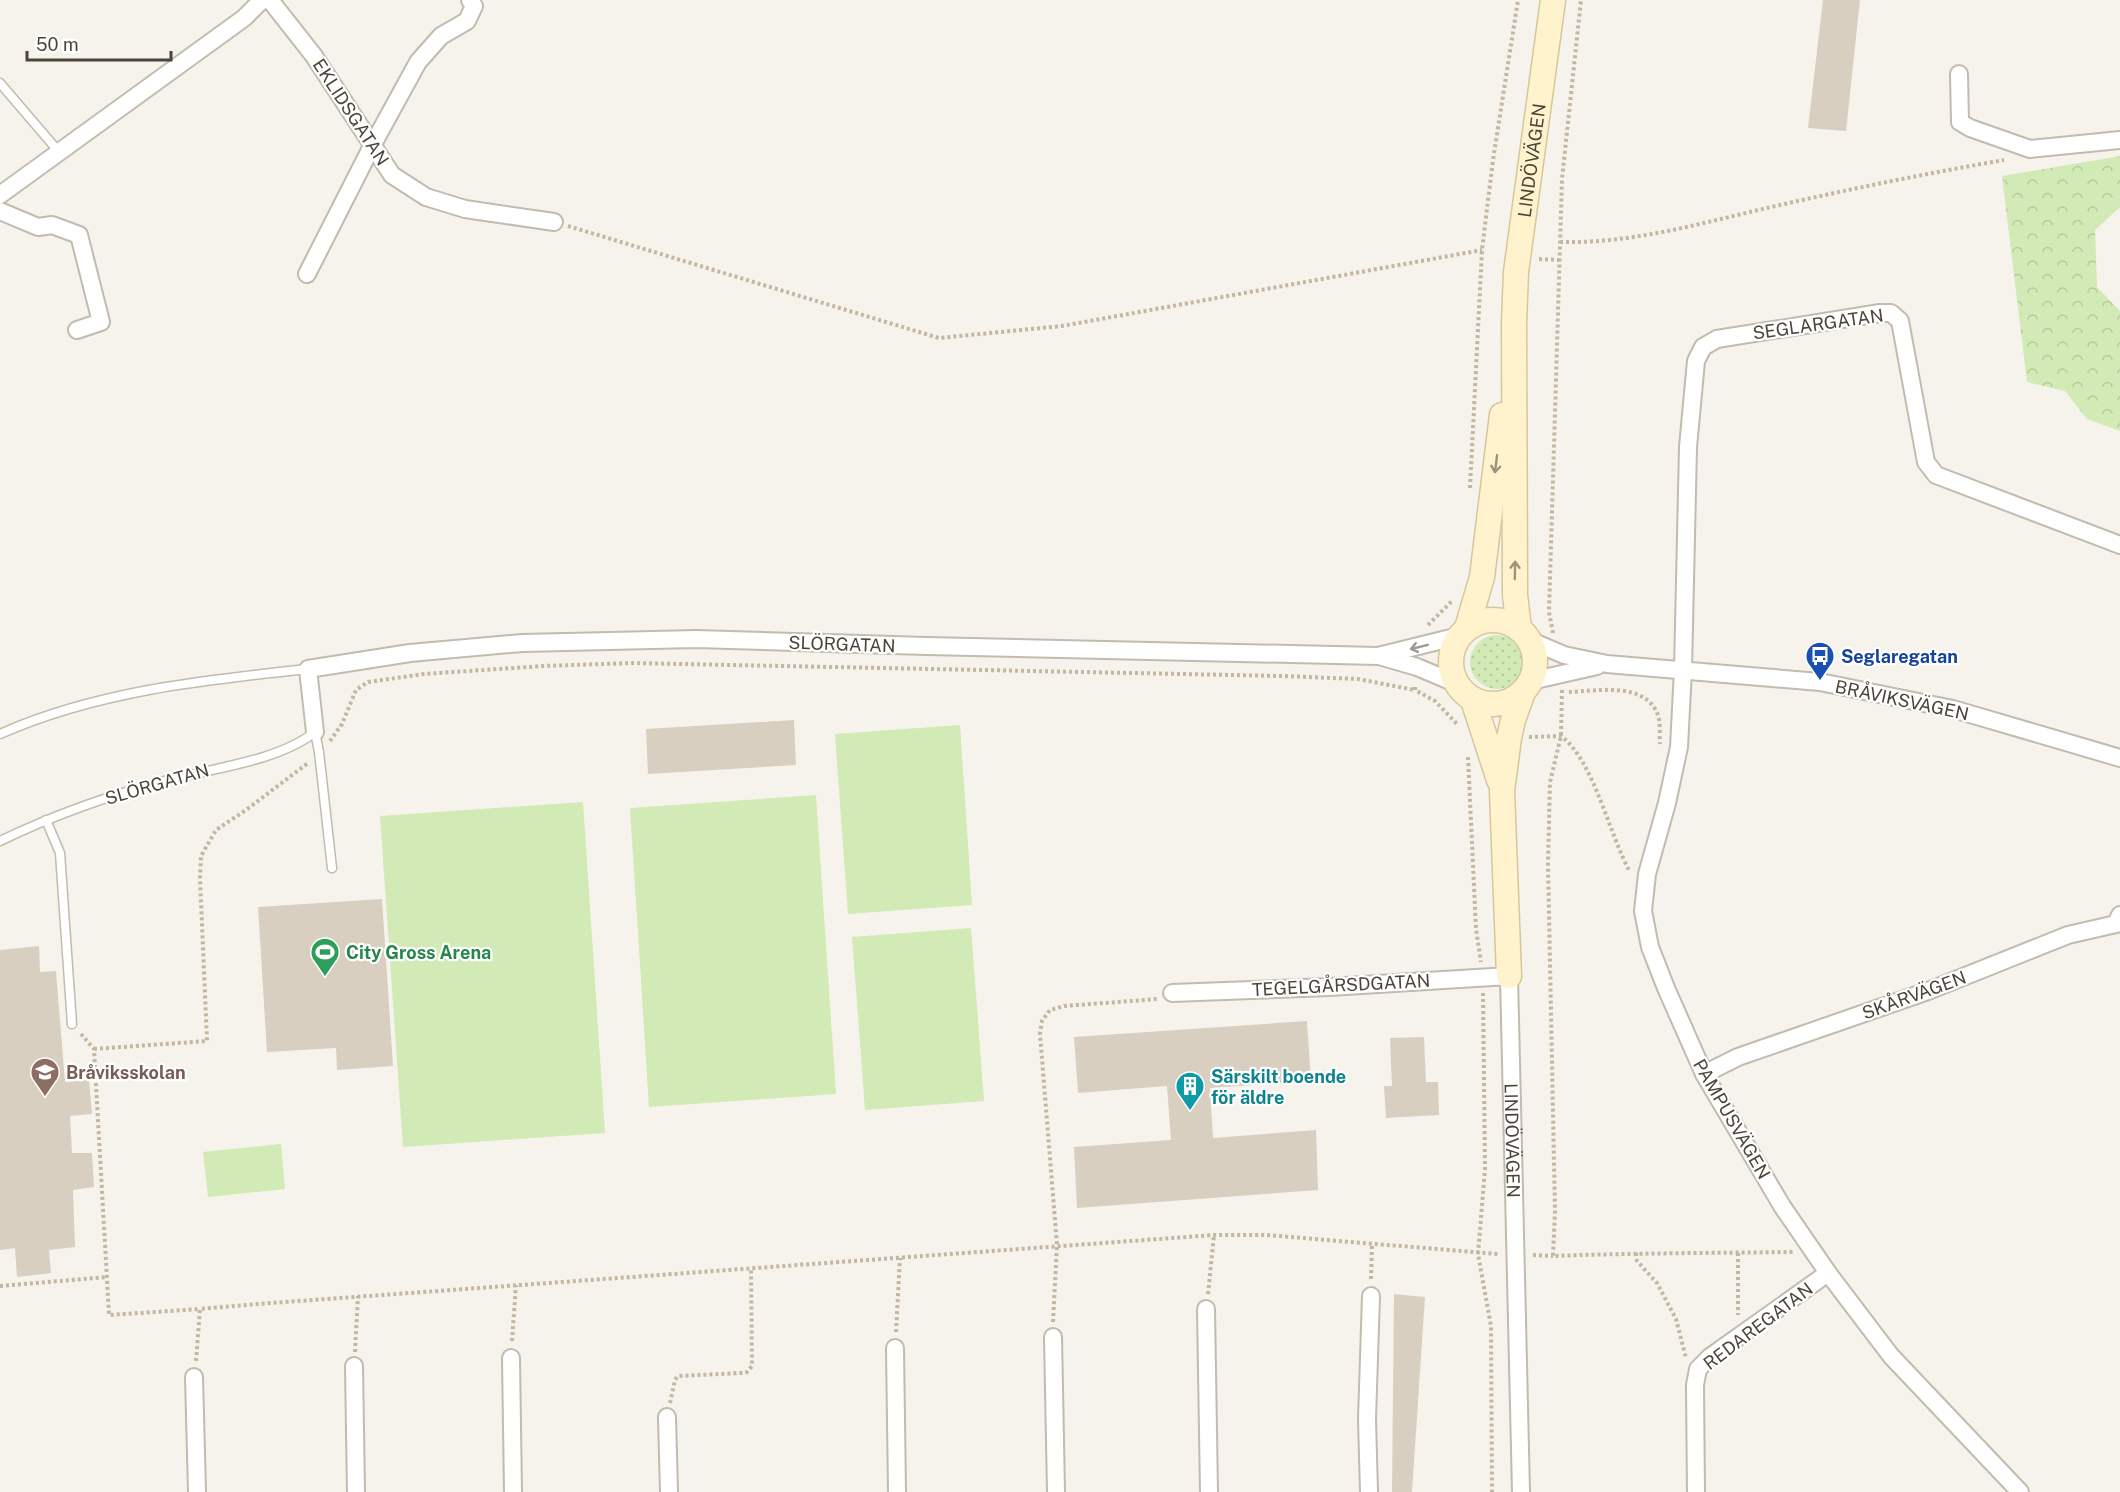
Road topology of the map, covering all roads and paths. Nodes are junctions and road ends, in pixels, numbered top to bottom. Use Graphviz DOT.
graph roads {
  1 [pos="262,0"];
  2 [pos="270,0"];
  3 [pos="471,0"];
  4 [pos="1553,0"];
  5 [pos="1581,0"];
  6 [pos="1959,74"];
  7 [pos="0,83"];
  8 [pos="2120,140"];
  9 [pos="372,146"];
  10 [pos="2030,148"];
  11 [pos="59,152"];
  12 [pos="0,195"];
  13 [pos="0,211"];
  14 [pos="554,222"];
  15 [pos="1560,242"];
  16 [pos="1482,250"];
  17 [pos="307,274"];
  18 [pos="1514,323"];
  19 [pos="76,330"];
  20 [pos="2120,544"];
  21 [pos="1463,632"];
  22 [pos="1524,634"];
  23 [pos="1564,655"];
  24 [pos="1378,656"];
  25 [pos="1606,664"];
  26 [pos="308,669"];
  27 [pos="1683,670"];
  28 [pos="1563,674"];
  29 [pos="1455,683"];
  30 [pos="1527,687"];
  31 [pos="1415,690"];
  32 [pos="1473,700"];
  33 [pos="315,732"];
  34 [pos="0,734"];
  35 [pos="1561,736"];
  36 [pos="1509,738"];
  37 [pos="320,752"];
  38 [pos="2120,758"];
  39 [pos="1502,791"];
  40 [pos="46,820"];
  41 [pos="0,841"];
  42 [pos="332,868"];
  43 [pos="1645,896"];
  44 [pos="2118,924"];
  45 [pos="1509,976"];
  46 [pos="1172,993"];
  47 [pos="72,1024"];
  48 [pos="94,1049"];
  49 [pos="1704,1074"];
  50 [pos="1214,1235"];
  51 [pos="1372,1244"];
  52 [pos="1057,1245"];
  53 [pos="1795,1252"];
  54 [pos="1636,1253"];
  55 [pos="1738,1253"];
  56 [pos="1478,1254"];
  57 [pos="1516,1254"];
  58 [pos="1553,1256"];
  59 [pos="900,1257"];
  60 [pos="751,1268"];
  61 [pos="1828,1273"];
  62 [pos="107,1277"];
  63 [pos="516,1285"];
  64 [pos="0,1286"];
  65 [pos="358,1296"];
  66 [pos="1371,1296"];
  67 [pos="200,1309"];
  68 [pos="1206,1309"];
  69 [pos="1743,1333"];
  70 [pos="1053,1337"];
  71 [pos="895,1348"];
  72 [pos="511,1358"];
  73 [pos="354,1365"];
  74 [pos="1698,1369"];
  75 [pos="194,1377"];
  76 [pos="667,1417"];
  77 [pos="2012,1489"];
  78 [pos="197,1492"];
  79 [pos="356,1492"];
  80 [pos="513,1492"];
  81 [pos="669,1492"];
  82 [pos="897,1492"];
  83 [pos="1056,1492"];
  84 [pos="1209,1492"];
  85 [pos="1369,1492"];
  86 [pos="1492,1492"];
  87 [pos="1521,1492"];
  88 [pos="1696,1492"];
  1 -- 11 [label="street"];
  2 -- 9 [label="street, EKLIDSGATAN"];
  3 -- 9 [label="street"];
  4 -- 18 [label="main road, LINDÖVÄGEN"];
  5 -- 15 [label="path"];
  6 -- 10 [label="street"];
  7 -- 11 [label="lane"];
  8 -- 10 [label="street"];
  9 -- 14 [label="street, EKLIDSGATAN"];
  9 -- 17 [label="street"];
  10 -- 15 [label="path"];
  11 -- 12 [label="street"];
  13 -- 19 [label="street"];
  14 -- 16 [label="path"];
  15 -- 23 [label="path"];
  18 -- 21 [label="main road, LINDÖVÄGEN, one-way"];
  22 -- 18 [label="main road, LINDÖVÄGEN, one-way"];
  20 -- 27 [label="street, SEGLARGATAN"];
  21 -- 22 [label="main road"];
  21 -- 24 [label="street, SLÖRGATAN, one-way"];
  21 -- 29 [label="main road"];
  22 -- 23 [label="street, BRÅVIKSVÄGEN"];
  22 -- 30 [label="main road"];
  23 -- 25 [label="street, BRÅVIKSVÄGEN"];
  24 -- 26 [label="street, SLÖRGATAN"];
  24 -- 29 [label="street, SLÖRGATAN"];
  25 -- 27 [label="street, BRÅVIKSVÄGEN"];
  25 -- 28 [label="street, BRÅVIKSVÄGEN"];
  26 -- 33 [label="street"];
  26 -- 34 [label="lane, SLÖRGATAN"];
  27 -- 38 [label="street, BRÅVIKSVÄGEN"];
  27 -- 43 [label="street, PAMPUSVÄGEN"];
  28 -- 30 [label="street, BRÅVIKSVÄGEN"];
  28 -- 35 [label="path"];
  29 -- 32 [label="main road"];
  30 -- 32 [label="main road"];
  30 -- 36 [label="main road, LINDÖVÄGEN"];
  31 -- 37 [label="path"];
  32 -- 39 [label="main road, LINDÖVÄGEN"];
  33 -- 37 [label="lane"];
  33 -- 40 [label="lane, SLÖRGATAN"];
  35 -- 36 [label="path"];
  35 -- 43 [label="path"];
  35 -- 58 [label="path"];
  36 -- 39 [label="main road, LINDÖVÄGEN"];
  37 -- 42 [label="lane"];
  37 -- 48 [label="path"];
  39 -- 45 [label="main road, LINDÖVÄGEN"];
  40 -- 41 [label="lane, SLÖRGATAN"];
  40 -- 47 [label="lane"];
  43 -- 49 [label="street, PAMPUSVÄGEN"];
  44 -- 49 [label="street, SKÅRVÄGEN"];
  45 -- 46 [label="street, TEGELGÅRSDGATAN"];
  45 -- 57 [label="street, LINDÖVÄGEN"];
  46 -- 52 [label="path"];
  47 -- 48 [label="path"];
  48 -- 62 [label="path"];
  49 -- 61 [label="street, PAMPUSVÄGEN"];
  50 -- 51 [label="path"];
  50 -- 52 [label="path"];
  50 -- 68 [label="path"];
  51 -- 56 [label="path"];
  51 -- 66 [label="path"];
  52 -- 59 [label="path"];
  52 -- 70 [label="path"];
  53 -- 55 [label="path"];
  54 -- 55 [label="path"];
  54 -- 58 [label="path"];
  54 -- 74 [label="path"];
  55 -- 69 [label="path"];
  56 -- 57 [label="path"];
  56 -- 86 [label="path"];
  57 -- 58 [label="path"];
  57 -- 87 [label="street, LINDÖVÄGEN"];
  59 -- 60 [label="path"];
  59 -- 71 [label="path"];
  60 -- 63 [label="path"];
  60 -- 76 [label="path"];
  61 -- 69 [label="street, REDAREGATAN"];
  61 -- 77 [label="street, PAMPUSVÄGEN"];
  62 -- 64 [label="path"];
  62 -- 67 [label="path"];
  63 -- 65 [label="path"];
  63 -- 72 [label="path"];
  65 -- 67 [label="path"];
  65 -- 73 [label="path"];
  66 -- 85 [label="street"];
  67 -- 75 [label="path"];
  68 -- 84 [label="street"];
  69 -- 74 [label="street, REDAREGATAN"];
  70 -- 83 [label="street"];
  71 -- 82 [label="street"];
  72 -- 80 [label="street"];
  73 -- 79 [label="street"];
  74 -- 88 [label="street, REDAREGATAN"];
  75 -- 78 [label="street"];
  76 -- 81 [label="street"];
}
